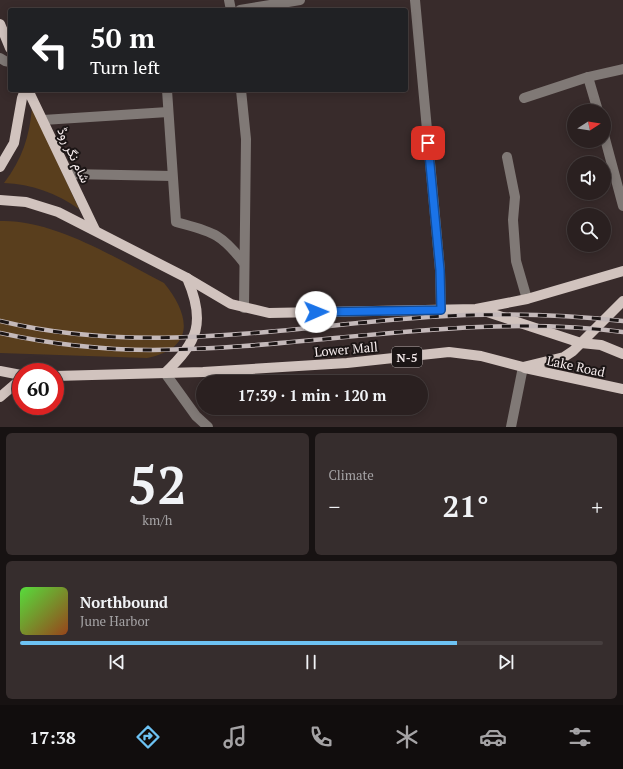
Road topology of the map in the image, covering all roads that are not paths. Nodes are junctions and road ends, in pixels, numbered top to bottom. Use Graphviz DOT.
graph roads {
  1 [pos="300,0"];
  2 [pos="415,0"];
  3 [pos="252,8"];
  4 [pos="0,24"];
  5 [pos="8,43"];
  6 [pos="623,69"];
  7 [pos="588,77"];
  8 [pos="24,92"];
  9 [pos="29,92"];
  10 [pos="167,92"];
  11 [pos="241,92"];
  12 [pos="524,98"];
  13 [pos="596,104"];
  14 [pos="168,112"];
  15 [pos="43,120"];
  16 [pos="607,148"];
  17 [pos="506,157"];
  18 [pos="0,167"];
  19 [pos="69,174"];
  20 [pos="172,176"];
  21 [pos="0,200"];
  22 [pos="623,206"];
  23 [pos="95,230"];
  24 [pos="244,263"];
  25 [pos="623,271"];
  26 [pos="187,278"];
  27 [pos="527,299"];
  28 [pos="623,301"];
  29 [pos="244,308"];
  30 [pos="476,309"];
  31 [pos="441,310"];
  32 [pos="581,343"];
  33 [pos="623,354"];
  34 [pos="523,367"];
  35 [pos="0,371"];
  36 [pos="165,372"];
  37 [pos="12,373"];
  38 [pos="64,376"];
  39 [pos="12,387"];
  40 [pos="623,389"];
  41 [pos="0,397"];
  42 [pos="208,427"];
  43 [pos="511,427"];
  1 -- 3 [label="street"];
  2 -- 31 [label="street"];
  4 -- 5 [label="main road"];
  6 -- 7 [label="street"];
  7 -- 12 [label="street"];
  7 -- 13 [label="street"];
  8 -- 18 [label="main road"];
  9 -- 15 [label="main road, شام نگر روڈ"];
  10 -- 14 [label="street"];
  11 -- 24 [label="street"];
  14 -- 15 [label="street"];
  14 -- 20 [label="street"];
  15 -- 19 [label="main road, شام نگر روڈ"];
  16 -- 22 [label="street"];
  17 -- 27 [label="street"];
  19 -- 20 [label="street"];
  19 -- 23 [label="main road, شام نگر روڈ"];
  20 -- 24 [label="street"];
  21 -- 23 [label="main road"];
  23 -- 26 [label="main road"];
  24 -- 29 [label="street"];
  25 -- 27 [label="main road"];
  26 -- 29 [label="main road"];
  26 -- 36 [label="main road"];
  27 -- 30 [label="main road"];
  28 -- 32 [label="main road, Lower Mall / N-5"];
  29 -- 31 [label="main road"];
  30 -- 31 [label="main road"];
  30 -- 32 [label="main road"];
  32 -- 33 [label="main road"];
  32 -- 34 [label="main road, Lower Mall / N-5"];
  34 -- 36 [label="main road, Lower Mall / N-5"];
  34 -- 40 [label="main road, Lake Road"];
  34 -- 43 [label="street"];
  35 -- 37 [label="main road"];
  36 -- 38 [label="main road, N-5"];
  36 -- 42 [label="street"];
  39 -- 41 [label="main road"];
}
